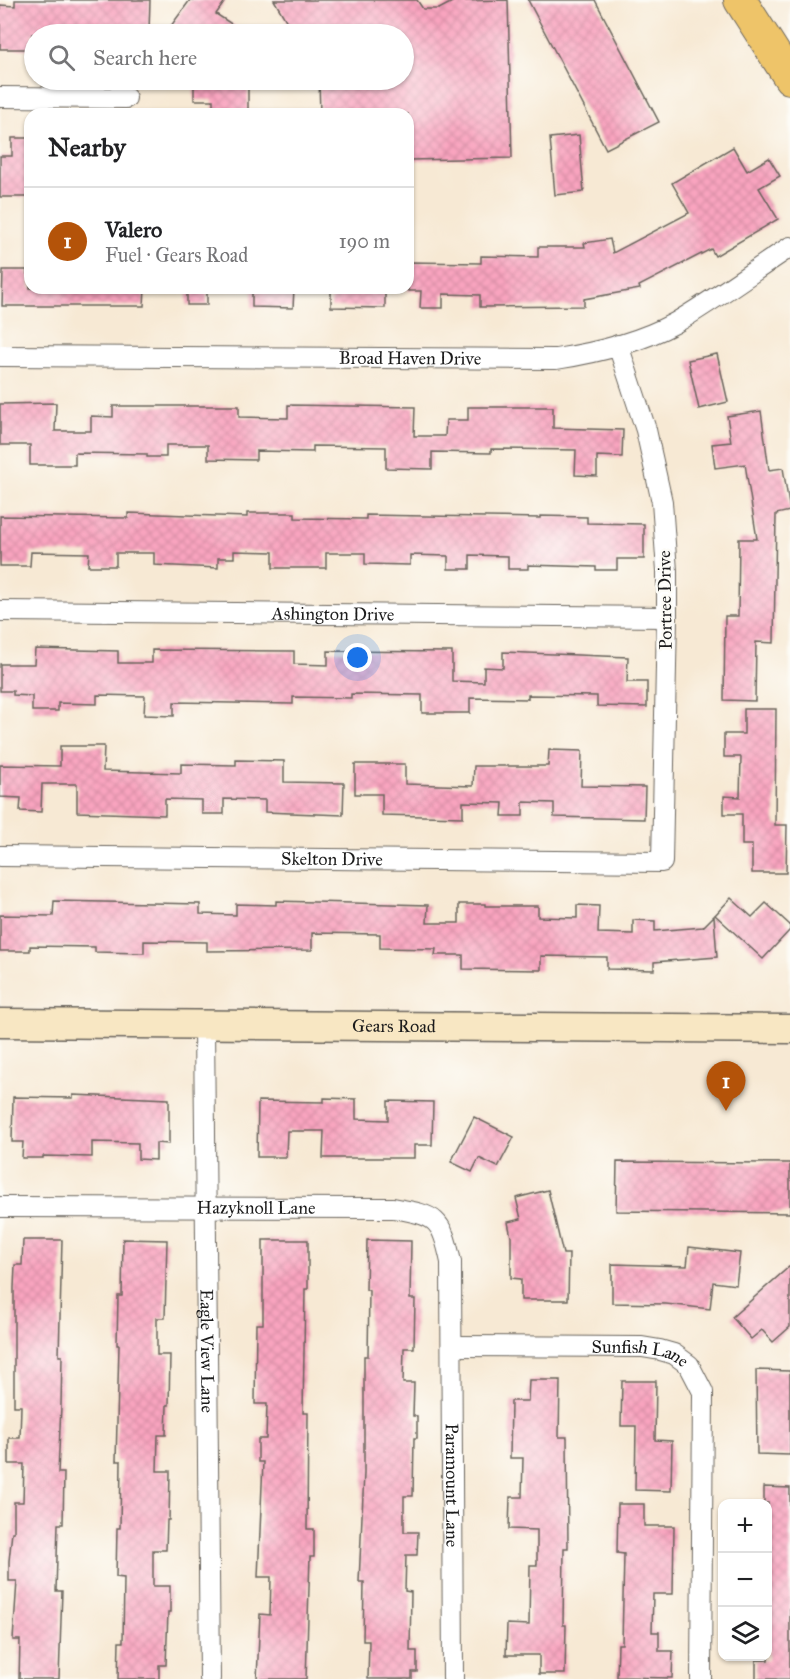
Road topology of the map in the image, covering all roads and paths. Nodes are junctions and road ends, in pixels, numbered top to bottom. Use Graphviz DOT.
graph roads {
  1 [pos="740,0"];
  2 [pos="790,78"];
  3 [pos="0,97"];
  4 [pos="126,98"];
  5 [pos="790,247"];
  6 [pos="618,345"];
  7 [pos="0,356"];
  8 [pos="0,611"];
  9 [pos="667,617"];
  10 [pos="0,856"];
  11 [pos="662,861"];
  12 [pos="0,1023"];
  13 [pos="204,1024"];
  14 [pos="790,1029"];
  15 [pos="0,1207"];
  16 [pos="205,1207"];
  17 [pos="452,1292"];
  18 [pos="452,1346"];
  19 [pos="210,1679"];
  20 [pos="453,1679"];
  21 [pos="701,1679"];
  1 -- 2 [label="main road"];
  3 -- 4 [label="street"];
  5 -- 6 [label="street, Broad Haven Drive"];
  6 -- 7 [label="street, Broad Haven Drive"];
  6 -- 9 [label="street, Portree Drive"];
  8 -- 9 [label="street, Ashington Drive"];
  9 -- 11 [label="street, Portree Drive"];
  10 -- 11 [label="street, Skelton Drive"];
  12 -- 13 [label="main road, Gears Road"];
  13 -- 14 [label="main road, Gears Road"];
  13 -- 16 [label="street, Eagle View Lane"];
  15 -- 16 [label="street, Hazyknoll Lane"];
  16 -- 17 [label="street, Hazyknoll Lane"];
  16 -- 19 [label="street, Eagle View Lane"];
  17 -- 18 [label="street, Paramount Lane"];
  18 -- 20 [label="street, Paramount Lane"];
  18 -- 21 [label="street, Sunfish Lane"];
}
